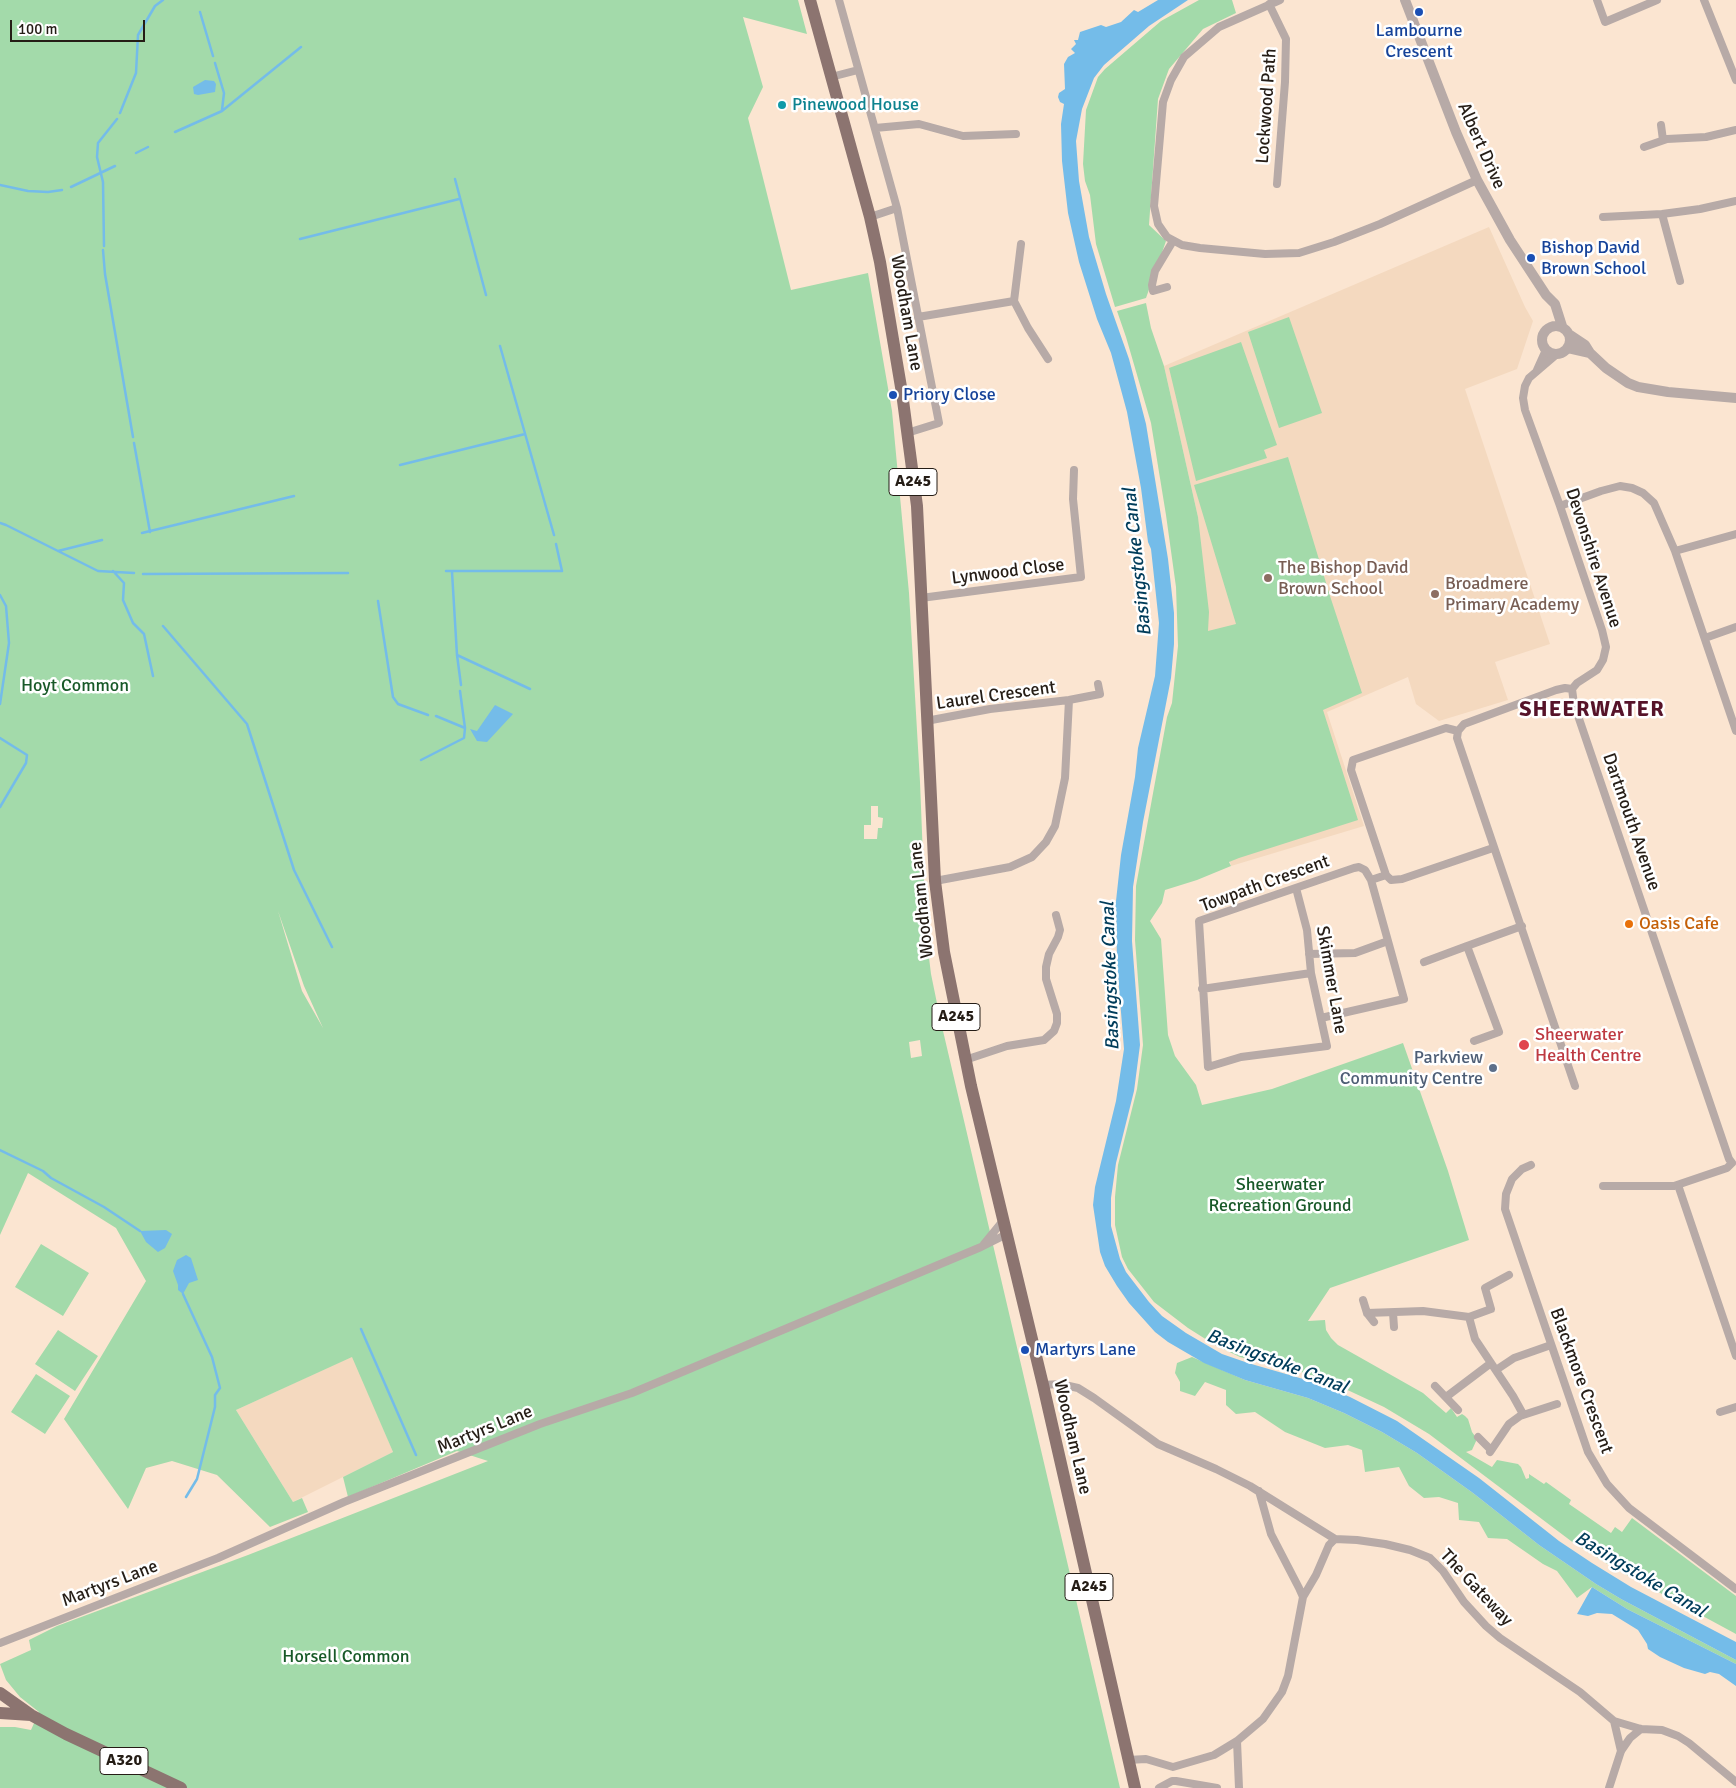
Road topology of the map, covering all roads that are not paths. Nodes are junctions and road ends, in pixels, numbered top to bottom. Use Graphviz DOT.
graph roads {
  1 [pos="810,0"];
  2 [pos="839,0"];
  3 [pos="1280,0"];
  4 [pos="1405,0"];
  5 [pos="1596,0"];
  6 [pos="1657,0"];
  7 [pos="1704,0"];
  8 [pos="1269,4"];
  9 [pos="858,70"];
  10 [pos="831,77"];
  11 [pos="1736,80"];
  12 [pos="1660,124"];
  13 [pos="875,128"];
  14 [pos="1736,130"];
  15 [pos="1016,134"];
  16 [pos="1663,140"];
  17 [pos="1644,147"];
  18 [pos="1477,180"];
  19 [pos="1277,184"];
  20 [pos="1736,201"];
  21 [pos="897,208"];
  22 [pos="1662,214"];
  23 [pos="870,217"];
  24 [pos="1603,217"];
  25 [pos="1173,241"];
  26 [pos="1021,244"];
  27 [pos="1680,282"];
  28 [pos="1167,287"];
  29 [pos="1014,301"];
  30 [pos="918,317"];
  31 [pos="1557,326"];
  32 [pos="1570,335"];
  33 [pos="1568,348"];
  34 [pos="1546,350"];
  35 [pos="1590,353"];
  36 [pos="1557,354"];
  37 [pos="1048,359"];
  38 [pos="1537,370"];
  39 [pos="1736,398"];
  40 [pos="907,432"];
  41 [pos="1074,470"];
  42 [pos="1560,506"];
  43 [pos="1736,534"];
  44 [pos="1675,552"];
  45 [pos="921,598"];
  46 [pos="1736,627"];
  47 [pos="1705,638"];
  48 [pos="1098,684"];
  49 [pos="1572,689"];
  50 [pos="1069,700"];
  51 [pos="926,721"];
  52 [pos="1458,731"];
  53 [pos="1736,731"];
  54 [pos="1494,848"];
  55 [pos="1386,875"];
  56 [pos="1371,880"];
  57 [pos="935,881"];
  58 [pos="1296,888"];
  59 [pos="1056,915"];
  60 [pos="1522,926"];
  61 [pos="1388,941"];
  62 [pos="1466,946"];
  63 [pos="1309,954"];
  64 [pos="1424,962"];
  65 [pos="1311,973"];
  66 [pos="1202,989"];
  67 [pos="1320,1018"];
  68 [pos="1474,1041"];
  69 [pos="965,1060"];
  70 [pos="1208,1067"];
  71 [pos="1575,1086"];
  72 [pos="1734,1163"];
  73 [pos="1531,1165"];
  74 [pos="1604,1186"];
  75 [pos="1676,1186"];
  76 [pos="1002,1222"];
  77 [pos="1006,1235"];
  78 [pos="981,1247"];
  79 [pos="1509,1275"];
  80 [pos="1363,1300"];
  81 [pos="1392,1313"];
  82 [pos="1367,1314"];
  83 [pos="1469,1316"];
  84 [pos="1374,1322"];
  85 [pos="1394,1327"];
  86 [pos="1551,1345"];
  87 [pos="1736,1356"];
  88 [pos="1493,1367"];
  89 [pos="1043,1385"];
  90 [pos="1435,1386"];
  91 [pos="1446,1397"];
  92 [pos="1557,1404"];
  93 [pos="1736,1406"];
  94 [pos="1458,1410"];
  95 [pos="1720,1412"];
  96 [pos="1523,1414"];
  97 [pos="1478,1437"];
  98 [pos="1259,1492"];
  99 [pos="1335,1539"];
  100 [pos="1736,1589"];
  101 [pos="1302,1597"];
  102 [pos="0,1643"];
  103 [pos="0,1693"];
  104 [pos="0,1713"];
  105 [pos="31,1715"];
  106 [pos="1614,1721"];
  107 [pos="1641,1729"];
  108 [pos="1237,1741"];
  109 [pos="1621,1751"];
  110 [pos="1128,1760"];
  111 [pos="1170,1767"];
  112 [pos="1172,1781"];
  113 [pos="1736,1782"];
  114 [pos="181,1788"];
  115 [pos="1135,1788"];
  116 [pos="1158,1788"];
  117 [pos="1217,1788"];
  118 [pos="1240,1788"];
  119 [pos="1609,1788"];
  1 -- 10 [label="main road, Woodham Lane / A245"];
  2 -- 9 [label="street"];
  3 -- 8 [label="street"];
  4 -- 18 [label="street, Albert Drive"];
  5 -- 6 [label="street"];
  7 -- 11 [label="street"];
  8 -- 19 [label="street, Lockwood Path"];
  8 -- 25 [label="street"];
  9 -- 10 [label="street"];
  9 -- 13 [label="street"];
  10 -- 23 [label="main road, Woodham Lane / A245"];
  12 -- 16 [label="street"];
  13 -- 15 [label="street"];
  13 -- 21 [label="street"];
  14 -- 16 [label="street"];
  16 -- 17 [label="street"];
  18 -- 25 [label="street"];
  18 -- 31 [label="street, Albert Drive"];
  20 -- 22 [label="street"];
  21 -- 23 [label="street"];
  21 -- 30 [label="street"];
  22 -- 24 [label="street"];
  22 -- 27 [label="street"];
  23 -- 40 [label="main road, Woodham Lane / A245"];
  25 -- 28 [label="street"];
  26 -- 29 [label="street"];
  29 -- 30 [label="street"];
  29 -- 37 [label="street"];
  30 -- 40 [label="street"];
  31 -- 32 [label="street"];
  31 -- 34 [label="street"];
  32 -- 33 [label="street"];
  32 -- 35 [label="street"];
  33 -- 35 [label="street"];
  33 -- 36 [label="street"];
  34 -- 36 [label="street"];
  34 -- 38 [label="street, Devonshire Avenue"];
  35 -- 39 [label="street"];
  36 -- 38 [label="street, Devonshire Avenue"];
  38 -- 42 [label="street, Devonshire Avenue"];
  40 -- 45 [label="main road, Woodham Lane / A245"];
  41 -- 45 [label="street, Lynwood Close"];
  42 -- 44 [label="street"];
  42 -- 49 [label="street, Devonshire Avenue"];
  43 -- 44 [label="street"];
  44 -- 47 [label="street"];
  45 -- 51 [label="main road, Woodham Lane / A245"];
  46 -- 47 [label="street"];
  47 -- 53 [label="street"];
  48 -- 50 [label="street, Laurel Crescent"];
  49 -- 52 [label="street, Devonshire Avenue"];
  49 -- 72 [label="street, Dartmouth Avenue"];
  50 -- 51 [label="street, Laurel Crescent"];
  50 -- 57 [label="street, Laurel Crescent"];
  51 -- 57 [label="main road, Woodham Lane / A245"];
  52 -- 54 [label="street"];
  52 -- 55 [label="street"];
  54 -- 55 [label="street"];
  54 -- 60 [label="street"];
  55 -- 56 [label="street"];
  56 -- 58 [label="street, Towpath Crescent"];
  56 -- 61 [label="street"];
  57 -- 69 [label="main road, Woodham Lane / A245"];
  58 -- 63 [label="street, Skimmer Lane"];
  58 -- 66 [label="street, Towpath Crescent"];
  59 -- 69 [label="street"];
  60 -- 62 [label="street"];
  60 -- 71 [label="street"];
  61 -- 63 [label="street"];
  61 -- 67 [label="street"];
  62 -- 64 [label="street"];
  62 -- 68 [label="street"];
  63 -- 65 [label="street, Skimmer Lane"];
  65 -- 66 [label="street"];
  65 -- 67 [label="street, Skimmer Lane"];
  66 -- 70 [label="street, Towpath Crescent"];
  67 -- 70 [label="street, Skimmer Lane"];
  69 -- 76 [label="main road, Woodham Lane / A245"];
  72 -- 75 [label="street"];
  73 -- 86 [label="street, Blackmore Crescent"];
  74 -- 75 [label="street"];
  75 -- 87 [label="street"];
  76 -- 77 [label="main road, Woodham Lane / A245"];
  76 -- 78 [label="street, Martyrs Lane"];
  77 -- 78 [label="street, Martyrs Lane"];
  77 -- 89 [label="main road, Woodham Lane / A245"];
  78 -- 102 [label="street, Martyrs Lane"];
  79 -- 83 [label="street"];
  80 -- 82 [label="street"];
  81 -- 82 [label="street"];
  81 -- 83 [label="street"];
  81 -- 85 [label="street"];
  82 -- 84 [label="street"];
  83 -- 88 [label="street"];
  86 -- 88 [label="street"];
  86 -- 100 [label="street, Blackmore Crescent"];
  88 -- 91 [label="street"];
  88 -- 96 [label="street"];
  89 -- 98 [label="street, The Gateway"];
  89 -- 110 [label="main road, Woodham Lane / A245"];
  90 -- 91 [label="street"];
  91 -- 94 [label="street"];
  92 -- 96 [label="street"];
  93 -- 95 [label="street"];
  96 -- 97 [label="street"];
  98 -- 99 [label="street, The Gateway"];
  98 -- 101 [label="street"];
  99 -- 101 [label="street"];
  99 -- 106 [label="street, The Gateway"];
  101 -- 108 [label="street"];
  103 -- 105 [label="main road, A320"];
  104 -- 105 [label="main road, A320"];
  105 -- 114 [label="main road, A320"];
  106 -- 107 [label="street, The Gateway"];
  106 -- 109 [label="street"];
  107 -- 109 [label="street"];
  107 -- 113 [label="street, The Gateway"];
  108 -- 111 [label="street"];
  108 -- 118 [label="street"];
  109 -- 119 [label="street"];
  110 -- 111 [label="street"];
  110 -- 115 [label="main road, Woodham Lane / A245"];
  111 -- 112 [label="street"];
  112 -- 116 [label="street"];
  112 -- 117 [label="street"];
}
